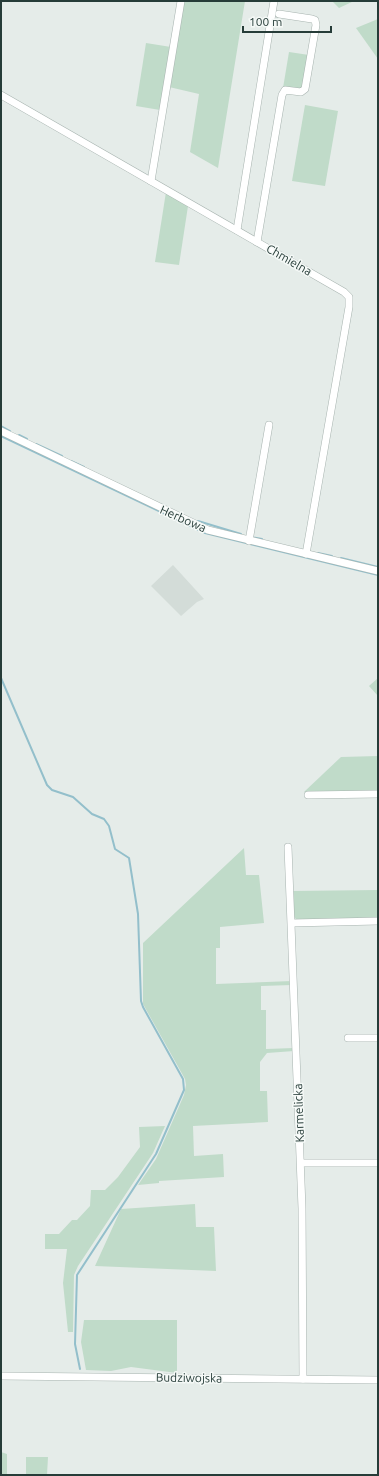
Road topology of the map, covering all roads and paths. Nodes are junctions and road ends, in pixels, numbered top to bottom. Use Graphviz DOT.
graph roads {
  1 [pos="181,1"];
  2 [pos="274,1"];
  3 [pos="279,14"];
  4 [pos="1,95"];
  5 [pos="151,181"];
  6 [pos="237,230"];
  7 [pos="257,242"];
  8 [pos="269,425"];
  9 [pos="1,431"];
  10 [pos="249,541"];
  11 [pos="306,554"];
  12 [pos="378,571"];
  13 [pos="378,794"];
  14 [pos="308,795"];
  15 [pos="288,847"];
  16 [pos="378,921"];
  17 [pos="292,923"];
  18 [pos="348,1038"];
  19 [pos="378,1038"];
  20 [pos="301,1163"];
  21 [pos="378,1163"];
  22 [pos="1,1376"];
  23 [pos="303,1379"];
  24 [pos="378,1380"];
  1 -- 5 [label="street"];
  2 -- 6 [label="street"];
  3 -- 7 [label="street"];
  4 -- 5 [label="street, Chmielna"];
  5 -- 6 [label="street, Chmielna"];
  6 -- 7 [label="street, Chmielna"];
  7 -- 11 [label="street, Chmielna"];
  8 -- 10 [label="street"];
  9 -- 10 [label="street, Herbowa"];
  10 -- 11 [label="street, Herbowa"];
  11 -- 12 [label="street, Herbowa"];
  13 -- 14 [label="street"];
  15 -- 17 [label="street, Karmelicka"];
  16 -- 17 [label="street"];
  17 -- 20 [label="street, Karmelicka"];
  18 -- 19 [label="street"];
  20 -- 21 [label="street"];
  20 -- 23 [label="street, Karmelicka"];
  22 -- 23 [label="street, Budziwojska"];
  23 -- 24 [label="street, Budziwojska"];
}
